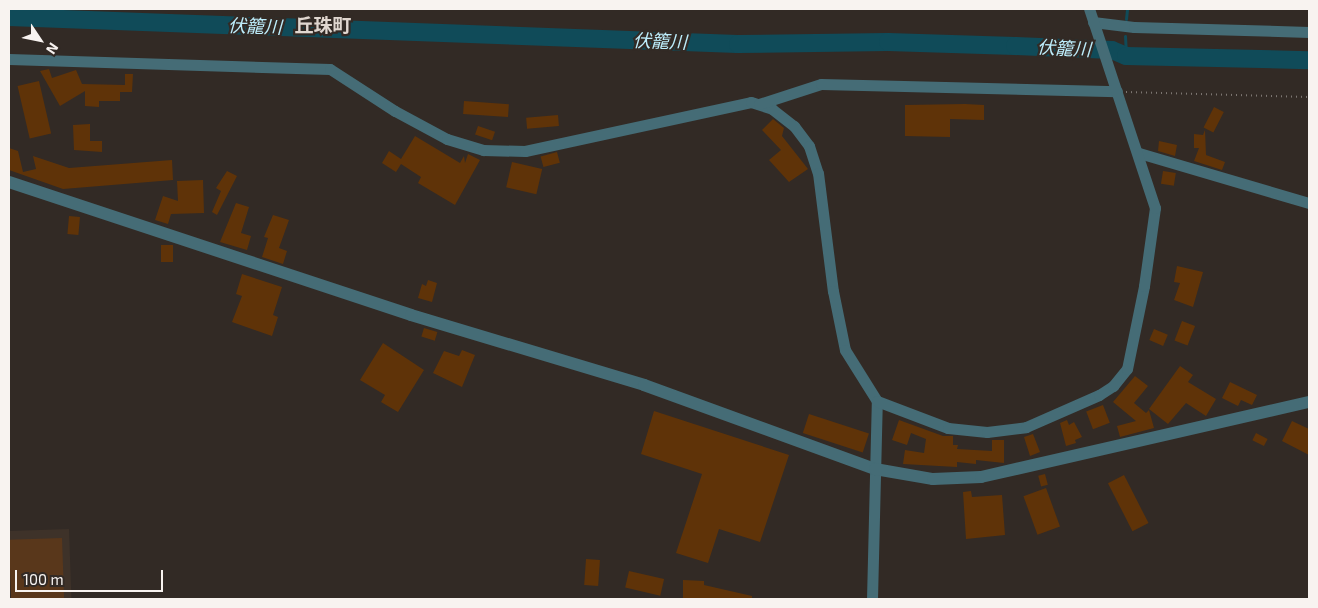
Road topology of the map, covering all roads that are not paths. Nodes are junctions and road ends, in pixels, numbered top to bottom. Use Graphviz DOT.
graph roads {
  1 [pos="1088,9"];
  2 [pos="1093,22"];
  3 [pos="1309,32"];
  4 [pos="9,59"];
  5 [pos="1115,86"];
  6 [pos="759,104"];
  7 [pos="1139,153"];
  8 [pos="9,182"];
  9 [pos="1309,203"];
  10 [pos="877,401"];
  11 [pos="1309,402"];
  12 [pos="875,469"];
  13 [pos="872,599"];
  1 -- 2 [label="street"];
  2 -- 3 [label="street"];
  2 -- 5 [label="street"];
  4 -- 6 [label="street"];
  5 -- 6 [label="street"];
  5 -- 7 [label="street"];
  6 -- 10 [label="street"];
  7 -- 9 [label="street"];
  7 -- 10 [label="street"];
  8 -- 12 [label="street"];
  10 -- 12 [label="street"];
  11 -- 12 [label="street"];
  12 -- 13 [label="street"];
}
